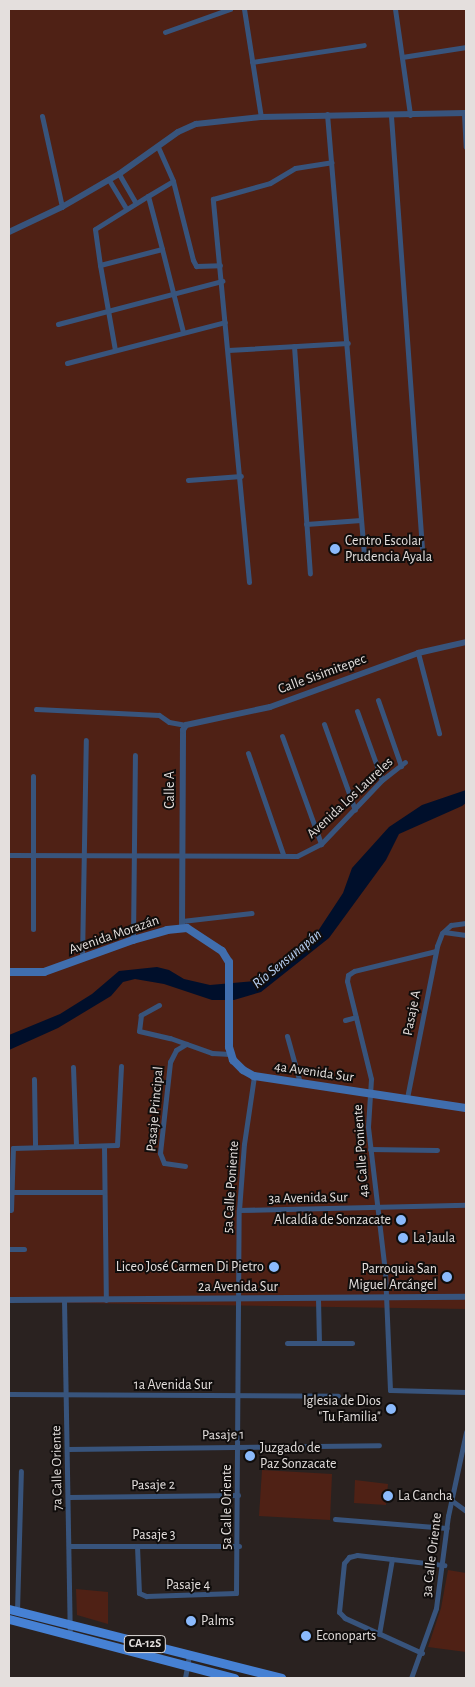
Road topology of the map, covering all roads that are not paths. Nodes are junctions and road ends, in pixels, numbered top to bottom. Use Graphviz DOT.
graph roads {
  1 [pos="230,9"];
  2 [pos="244,9"];
  3 [pos="395,9"];
  4 [pos="165,32"];
  5 [pos="364,45"];
  6 [pos="466,47"];
  7 [pos="402,57"];
  8 [pos="252,62"];
  9 [pos="327,114"];
  10 [pos="465,114"];
  11 [pos="410,115"];
  12 [pos="42,116"];
  13 [pos="391,116"];
  14 [pos="261,117"];
  15 [pos="466,146"];
  16 [pos="158,147"];
  17 [pos="332,162"];
  18 [pos="119,174"];
  19 [pos="109,180"];
  20 [pos="173,181"];
  21 [pos="148,196"];
  22 [pos="136,202"];
  23 [pos="62,207"];
  24 [pos="126,208"];
  25 [pos="9,232"];
  26 [pos="162,249"];
  27 [pos="100,265"];
  28 [pos="220,265"];
  29 [pos="222,281"];
  30 [pos="174,296"];
  31 [pos="108,312"];
  32 [pos="226,322"];
  33 [pos="58,324"];
  34 [pos="183,332"];
  35 [pos="348,343"];
  36 [pos="294,346"];
  37 [pos="115,350"];
  38 [pos="228,350"];
  39 [pos="66,363"];
  40 [pos="241,476"];
  41 [pos="188,480"];
  42 [pos="361,520"];
  43 [pos="306,524"];
  44 [pos="422,548"];
  45 [pos="364,559"];
  46 [pos="310,573"];
  47 [pos="249,582"];
  48 [pos="466,642"];
  49 [pos="418,653"];
  50 [pos="378,700"];
  51 [pos="36,709"];
  52 [pos="357,711"];
  53 [pos="324,724"];
  54 [pos="186,725"];
  55 [pos="439,733"];
  56 [pos="282,736"];
  57 [pos="86,740"];
  58 [pos="248,753"];
  59 [pos="135,755"];
  60 [pos="33,776"];
  61 [pos="382,780"];
  62 [pos="354,810"];
  63 [pos="321,844"];
  64 [pos="283,854"];
  65 [pos="9,855"];
  66 [pos="85,856"];
  67 [pos="182,856"];
  68 [pos="35,857"];
  69 [pos="135,857"];
  70 [pos="252,913"];
  71 [pos="466,923"];
  72 [pos="182,925"];
  73 [pos="33,930"];
  74 [pos="443,933"];
  75 [pos="466,935"];
  76 [pos="132,940"];
  77 [pos="436,951"];
  78 [pos="82,959"];
  79 [pos="9,972"];
  80 [pos="160,1004"];
  81 [pos="356,1017"];
  82 [pos="345,1020"];
  83 [pos="287,1036"];
  84 [pos="186,1044"];
  85 [pos="230,1054"];
  86 [pos="121,1066"];
  87 [pos="73,1067"];
  88 [pos="254,1076"];
  89 [pos="34,1078"];
  90 [pos="300,1083"];
  91 [pos="369,1092"];
  92 [pos="407,1098"];
  93 [pos="466,1108"];
  94 [pos="35,1146"];
  95 [pos="76,1146"];
  96 [pos="104,1146"];
  97 [pos="370,1149"];
  98 [pos="436,1150"];
  99 [pos="185,1166"];
  100 [pos="11,1192"];
  101 [pos="103,1192"];
  102 [pos="466,1205"];
  103 [pos="377,1208"];
  104 [pos="11,1210"];
  105 [pos="239,1210"];
  106 [pos="9,1249"];
  107 [pos="24,1249"];
  108 [pos="466,1296"];
  109 [pos="387,1298"];
  110 [pos="318,1299"];
  111 [pos="9,1300"];
  112 [pos="64,1300"];
  113 [pos="106,1300"];
  114 [pos="238,1300"];
  115 [pos="287,1343"];
  116 [pos="319,1343"];
  117 [pos="352,1343"];
  118 [pos="466,1392"];
  119 [pos="9,1394"];
  120 [pos="66,1396"];
  121 [pos="237,1396"];
  122 [pos="338,1396"];
  123 [pos="466,1432"];
  124 [pos="379,1445"];
  125 [pos="238,1446"];
  126 [pos="68,1449"];
  127 [pos="21,1471"];
  128 [pos="238,1495"];
  129 [pos="68,1497"];
  130 [pos="451,1500"];
  131 [pos="466,1512"];
  132 [pos="335,1519"];
  133 [pos="447,1528"];
  134 [pos="70,1546"];
  135 [pos="137,1546"];
  136 [pos="239,1546"];
  137 [pos="392,1558"];
  138 [pos="444,1565"];
  139 [pos="236,1593"];
  140 [pos="13,1610"];
  141 [pos="9,1619"];
  142 [pos="71,1624"];
  143 [pos="380,1634"];
  144 [pos="70,1635"];
  145 [pos="422,1653"];
  146 [pos="189,1655"];
  147 [pos="187,1666"];
  148 [pos="185,1678"];
  149 [pos="234,1678"];
  150 [pos="281,1678"];
  151 [pos="411,1678"];
  1 -- 4 [label="street"];
  2 -- 8 [label="street"];
  3 -- 7 [label="street"];
  5 -- 8 [label="street"];
  6 -- 7 [label="street"];
  7 -- 11 [label="street"];
  8 -- 14 [label="street"];
  9 -- 13 [label="street"];
  9 -- 14 [label="street"];
  9 -- 17 [label="street"];
  10 -- 11 [label="street"];
  10 -- 15 [label="street"];
  11 -- 13 [label="street"];
  12 -- 23 [label="street"];
  13 -- 44 [label="street"];
  14 -- 16 [label="street"];
  16 -- 18 [label="street"];
  16 -- 20 [label="street"];
  17 -- 28 [label="street"];
  17 -- 35 [label="street"];
  18 -- 19 [label="street"];
  18 -- 22 [label="street"];
  19 -- 23 [label="street"];
  19 -- 24 [label="street"];
  20 -- 21 [label="street"];
  20 -- 28 [label="street"];
  21 -- 22 [label="street"];
  21 -- 26 [label="street"];
  22 -- 24 [label="street"];
  23 -- 25 [label="street"];
  24 -- 27 [label="street"];
  26 -- 27 [label="street"];
  26 -- 30 [label="street"];
  27 -- 31 [label="street"];
  28 -- 29 [label="street"];
  29 -- 30 [label="street"];
  29 -- 32 [label="street"];
  30 -- 31 [label="street"];
  30 -- 34 [label="street"];
  31 -- 33 [label="street"];
  31 -- 37 [label="street"];
  32 -- 34 [label="street"];
  32 -- 38 [label="street"];
  34 -- 37 [label="street"];
  35 -- 36 [label="street"];
  35 -- 42 [label="street"];
  36 -- 38 [label="street"];
  36 -- 43 [label="street"];
  37 -- 39 [label="street"];
  38 -- 40 [label="street"];
  40 -- 41 [label="street"];
  40 -- 47 [label="street"];
  42 -- 43 [label="street"];
  42 -- 45 [label="street"];
  43 -- 46 [label="street"];
  48 -- 49 [label="street, Calle Sisimitepec"];
  49 -- 54 [label="street, Calle Sisimitepec"];
  49 -- 55 [label="street"];
  50 -- 61 [label="street, Avenida Los Laureles"];
  51 -- 54 [label="street"];
  52 -- 61 [label="street"];
  53 -- 62 [label="street"];
  54 -- 67 [label="street, Calle A"];
  56 -- 63 [label="street"];
  57 -- 66 [label="street"];
  58 -- 64 [label="street"];
  59 -- 69 [label="street"];
  60 -- 68 [label="street"];
  61 -- 62 [label="street, Avenida Los Laureles"];
  62 -- 63 [label="street, Avenida Los Laureles"];
  63 -- 64 [label="street, Avenida Los Laureles"];
  64 -- 67 [label="street, Avenida Los Laureles"];
  65 -- 68 [label="street, Avenida Los Laureles"];
  66 -- 68 [label="street, Avenida Los Laureles"];
  66 -- 69 [label="street, Avenida Los Laureles"];
  66 -- 78 [label="street"];
  67 -- 69 [label="street, Avenida Los Laureles"];
  67 -- 72 [label="street, Calle A"];
  68 -- 73 [label="street"];
  69 -- 76 [label="street"];
  70 -- 72 [label="street"];
  71 -- 74 [label="street"];
  72 -- 76 [label="main road, Avenida Morazán"];
  72 -- 85 [label="main road, Avenida Morazán"];
  74 -- 75 [label="street"];
  74 -- 77 [label="street, Pasaje A"];
  76 -- 78 [label="main road, Avenida Morazán"];
  77 -- 81 [label="street, 4a Calle Poniente"];
  77 -- 92 [label="street, Pasaje A"];
  78 -- 79 [label="main road, Avenida Morazán"];
  80 -- 84 [label="street"];
  81 -- 82 [label="street"];
  81 -- 91 [label="street, 4a Calle Poniente"];
  83 -- 90 [label="street"];
  84 -- 85 [label="street"];
  84 -- 99 [label="street, Pasaje Principal"];
  85 -- 88 [label="main road"];
  86 -- 96 [label="street"];
  87 -- 95 [label="street"];
  88 -- 90 [label="main road, 4a Avenida Sur"];
  88 -- 105 [label="street, 5a Calle Poniente"];
  89 -- 94 [label="street"];
  90 -- 91 [label="main road, 4a Avenida Sur"];
  91 -- 92 [label="main road, 4a Avenida Sur"];
  91 -- 97 [label="street, 4a Calle Poniente"];
  92 -- 93 [label="main road, 4a Avenida Sur"];
  94 -- 95 [label="street"];
  94 -- 100 [label="street"];
  95 -- 96 [label="street"];
  96 -- 101 [label="street"];
  97 -- 98 [label="street"];
  97 -- 103 [label="street, 4a Calle Poniente"];
  100 -- 101 [label="street"];
  100 -- 104 [label="street"];
  101 -- 113 [label="street"];
  102 -- 103 [label="street, 3a Avenida Sur"];
  103 -- 105 [label="street, 3a Avenida Sur"];
  103 -- 109 [label="street, 4a Calle Poniente"];
  105 -- 114 [label="street, 5a Calle Poniente"];
  106 -- 107 [label="street"];
  108 -- 109 [label="street, 2a Avenida Sur"];
  109 -- 110 [label="street, 2a Avenida Sur"];
  109 -- 118 [label="street, 4a Calle Poniente"];
  110 -- 114 [label="street, 2a Avenida Sur"];
  110 -- 116 [label="street"];
  111 -- 112 [label="street, 2a Avenida Sur"];
  112 -- 113 [label="street, 2a Avenida Sur"];
  112 -- 120 [label="street, 7a Calle Oriente"];
  113 -- 114 [label="street, 2a Avenida Sur"];
  114 -- 121 [label="street, 5a Calle Oriente"];
  115 -- 116 [label="street"];
  116 -- 117 [label="street"];
  119 -- 120 [label="street, 1a Avenida Sur"];
  120 -- 121 [label="street, 1a Avenida Sur"];
  120 -- 126 [label="street, 7a Calle Oriente"];
  121 -- 122 [label="street, 1a Avenida Sur"];
  121 -- 125 [label="street, 5a Calle Oriente"];
  123 -- 130 [label="street, 3a Calle Oriente"];
  124 -- 125 [label="street, Pasaje 1"];
  125 -- 126 [label="street, Pasaje 1"];
  125 -- 128 [label="street, 5a Calle Oriente"];
  126 -- 129 [label="street, 7a Calle Oriente"];
  127 -- 140 [label="street"];
  128 -- 129 [label="street, Pasaje 2"];
  128 -- 136 [label="street, 5a Calle Oriente"];
  129 -- 134 [label="street, 7a Calle Oriente"];
  130 -- 131 [label="street"];
  130 -- 133 [label="street, 3a Calle Oriente"];
  132 -- 133 [label="street"];
  133 -- 138 [label="street, 3a Calle Oriente"];
  134 -- 135 [label="street, Pasaje 3"];
  134 -- 142 [label="street, 7a Calle Oriente"];
  135 -- 136 [label="street, Pasaje 3"];
  135 -- 139 [label="street, Pasaje 4"];
  136 -- 139 [label="street, 5a Calle Oriente"];
  137 -- 138 [label="street"];
  137 -- 143 [label="street"];
  137 -- 143 [label="street"];
  138 -- 145 [label="street, 3a Calle Oriente"];
  140 -- 142 [label="main road, CA-12S"];
  141 -- 144 [label="main road"];
  142 -- 144 [label="street, 7a Calle Oriente"];
  142 -- 146 [label="main road, CA-12S"];
  143 -- 145 [label="street"];
  144 -- 147 [label="main road"];
  145 -- 151 [label="street, 3a Calle Oriente"];
  146 -- 147 [label="street"];
  146 -- 150 [label="main road, CA-12S"];
  147 -- 148 [label="street"];
  147 -- 149 [label="main road"];
}
